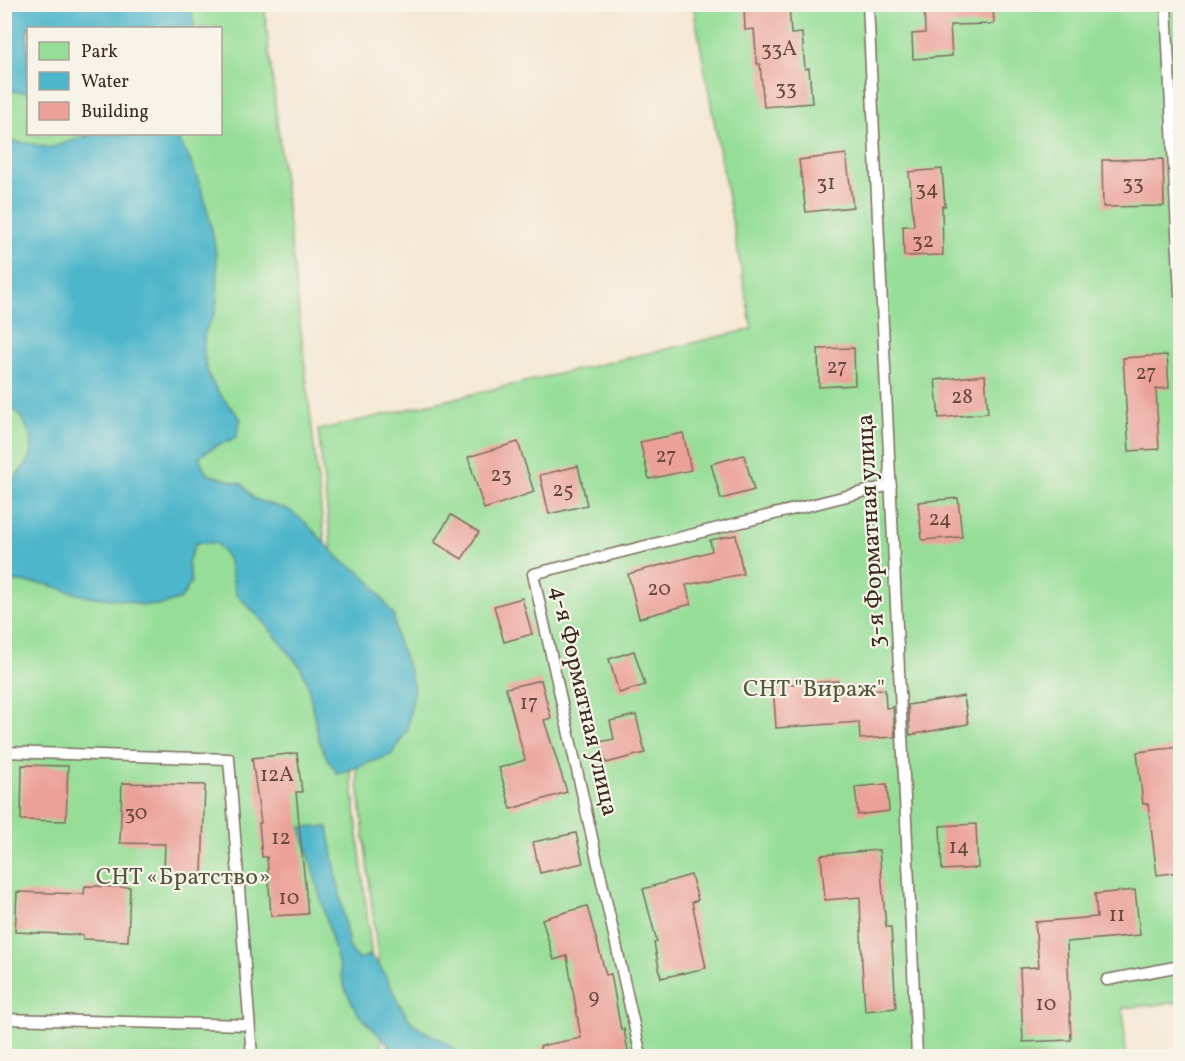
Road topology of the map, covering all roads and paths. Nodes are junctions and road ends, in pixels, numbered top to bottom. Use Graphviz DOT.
graph roads {
  1 [pos="868,4"];
  2 [pos="1166,4"];
  3 [pos="1180,294"];
  4 [pos="891,485"];
  5 [pos="4,752"];
  6 [pos="1180,966"];
  7 [pos="1107,980"];
  8 [pos="4,1019"];
  9 [pos="248,1025"];
  10 [pos="252,1056"];
  11 [pos="641,1056"];
  12 [pos="917,1056"];
  1 -- 4 [label="lane, 3-я Форматная улица"];
  2 -- 3 [label="lane"];
  4 -- 11 [label="lane, 4-я Форматная улица"];
  4 -- 12 [label="lane, 3-я Форматная улица"];
  5 -- 9 [label="lane"];
  6 -- 7 [label="lane"];
  8 -- 9 [label="lane"];
  9 -- 10 [label="lane"];
}
